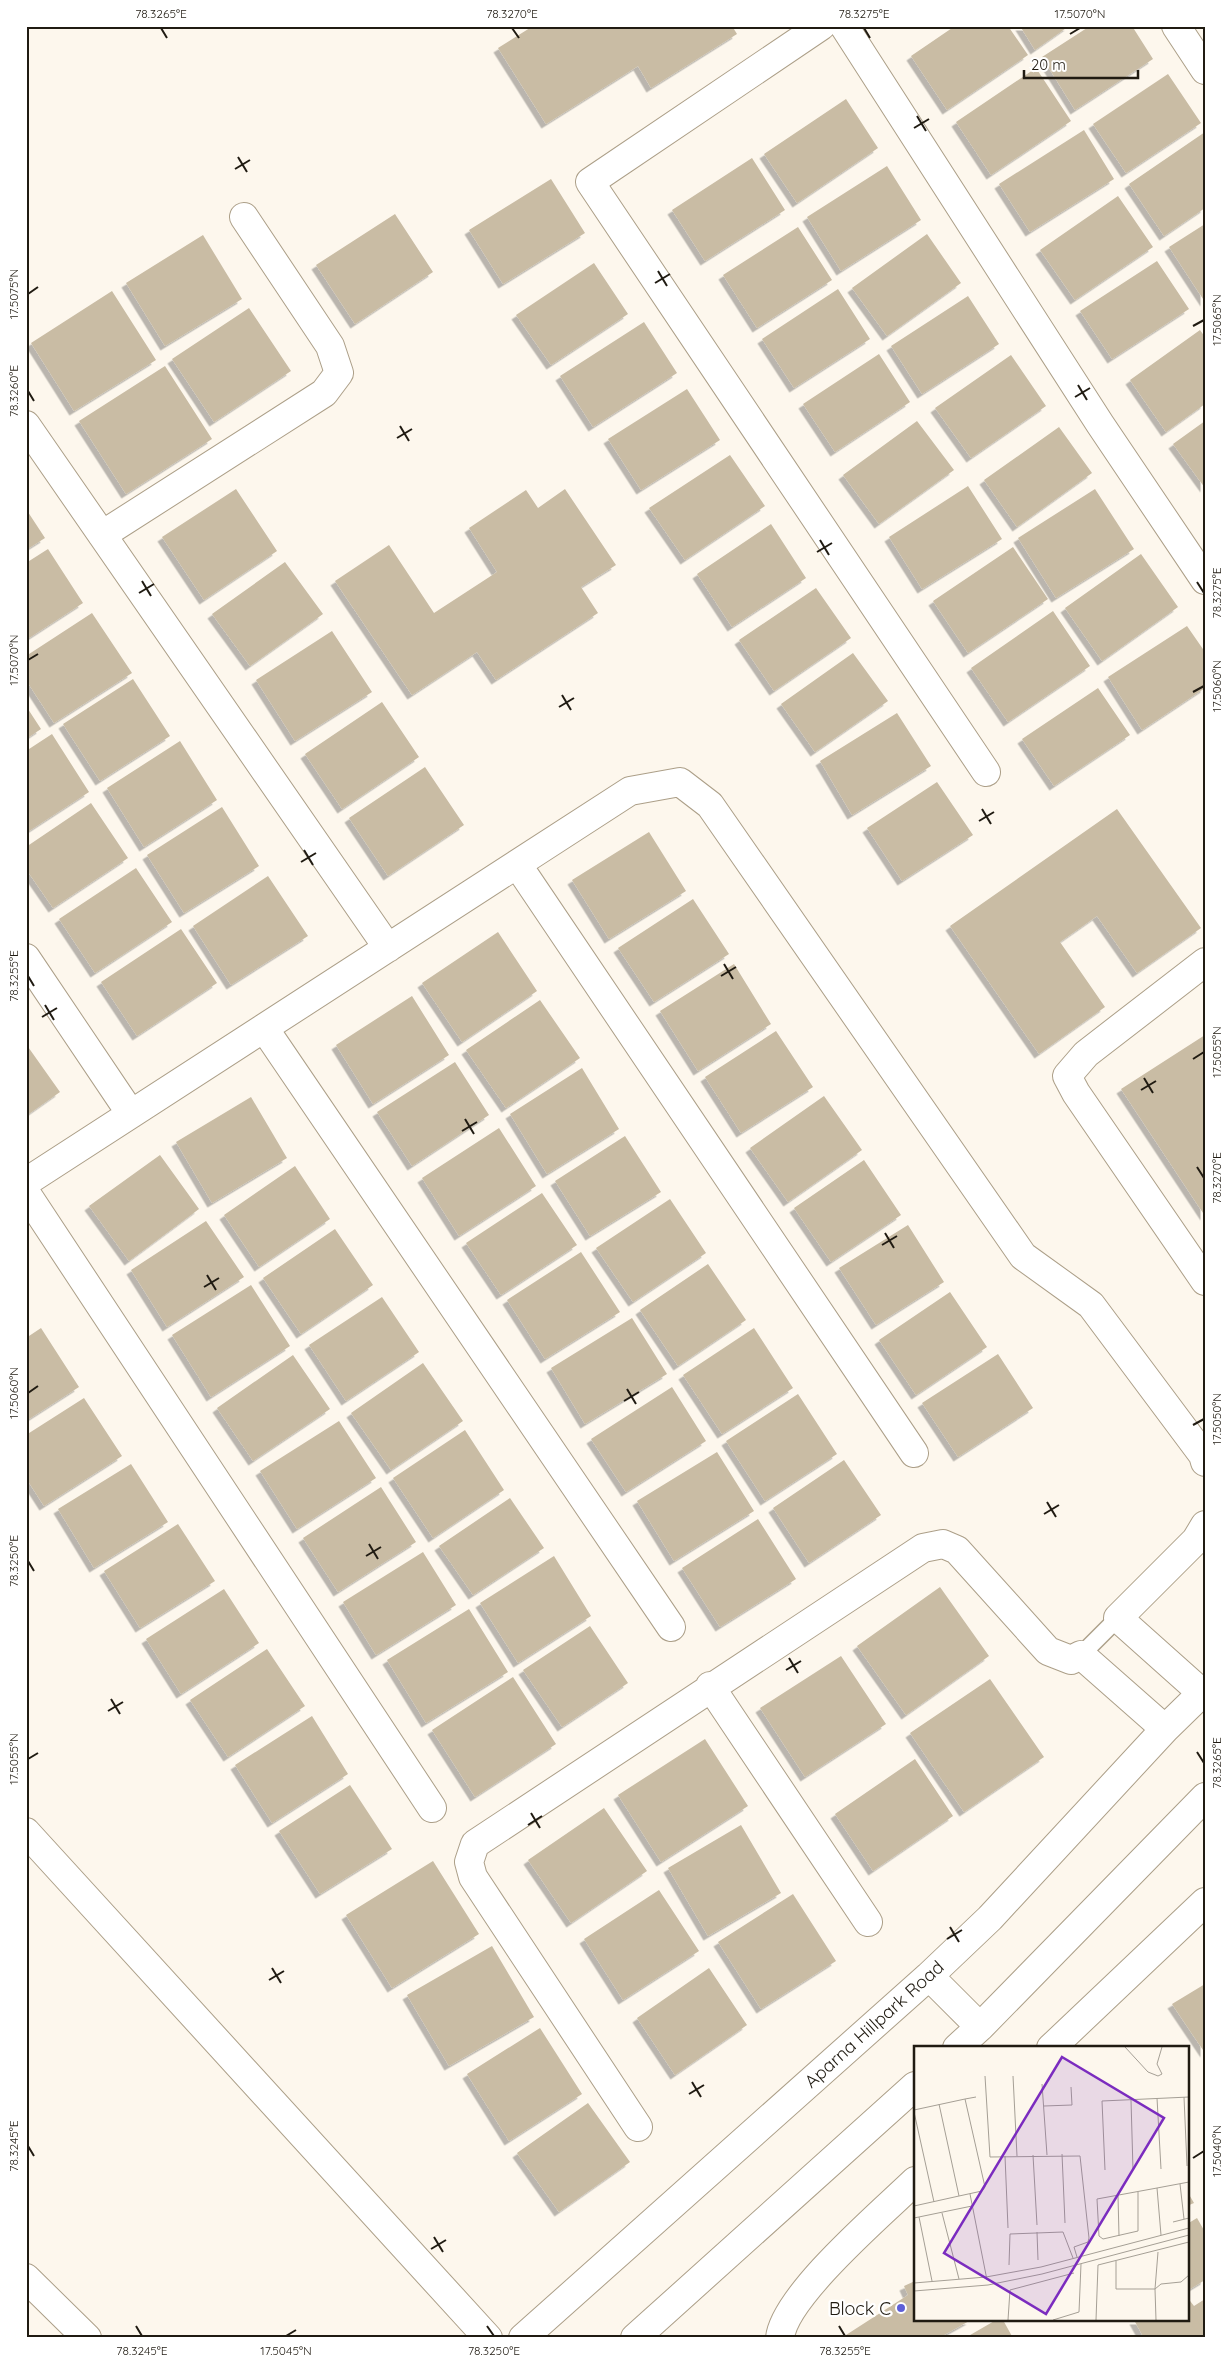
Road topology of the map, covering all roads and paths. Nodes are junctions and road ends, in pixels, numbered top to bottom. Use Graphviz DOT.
graph roads {
  1 [pos="821,26"];
  2 [pos="844,26"];
  3 [pos="1176,26"];
  4 [pos="1205,70"];
  5 [pos="244,217"];
  6 [pos="26,425"];
  7 [pos="102,535"];
  8 [pos="1205,580"];
  9 [pos="986,772"];
  10 [pos="517,864"];
  11 [pos="388,948"];
  12 [pos="26,958"];
  13 [pos="1205,962"];
  14 [pos="264,1028"];
  15 [pos="131,1114"];
  16 [pos="26,1182"];
  17 [pos="26,1193"];
  18 [pos="1205,1281"];
  19 [pos="914,1453"];
  20 [pos="1205,1462"];
  21 [pos="1205,1526"];
  22 [pos="1118,1618"];
  23 [pos="671,1627"];
  24 [pos="1082,1655"];
  25 [pos="710,1686"];
  26 [pos="1203,1691"];
  27 [pos="1165,1729"];
  28 [pos="1202,1805"];
  29 [pos="432,1808"];
  30 [pos="26,1832"];
  31 [pos="1205,1902"];
  32 [pos="868,1922"];
  33 [pos="929,1976"];
  34 [pos="980,2027"];
  35 [pos="959,2046"];
  36 [pos="1053,2046"];
  37 [pos="914,2087"];
  38 [pos="638,2127"];
  39 [pos="914,2182"];
  40 [pos="26,2278"];
  41 [pos="87,2338"];
  42 [pos="488,2338"];
  43 [pos="523,2338"];
  44 [pos="635,2338"];
  45 [pos="780,2338"];
  1 -- 9 [label="street"];
  2 -- 8 [label="street"];
  3 -- 4 [label="street"];
  5 -- 7 [label="street"];
  6 -- 7 [label="street"];
  7 -- 11 [label="street"];
  10 -- 11 [label="street"];
  10 -- 19 [label="street"];
  10 -- 20 [label="street"];
  11 -- 14 [label="street"];
  12 -- 15 [label="street"];
  13 -- 18 [label="street"];
  14 -- 15 [label="street"];
  14 -- 23 [label="street"];
  15 -- 16 [label="street"];
  17 -- 29 [label="street"];
  21 -- 22 [label="street"];
  22 -- 24 [label="lane"];
  22 -- 26 [label="street"];
  24 -- 25 [label="street"];
  24 -- 27 [label="street"];
  25 -- 32 [label="street"];
  25 -- 38 [label="street"];
  26 -- 27 [label="street, Aparna Hillpark Road"];
  27 -- 33 [label="street, Aparna Hillpark Road"];
  28 -- 34 [label="street"];
  30 -- 42 [label="street"];
  31 -- 36 [label="street"];
  33 -- 34 [label="street"];
  33 -- 43 [label="street, Aparna Hillpark Road"];
  34 -- 35 [label="street"];
  37 -- 44 [label="street"];
  39 -- 45 [label="street"];
  40 -- 41 [label="street"];
}
